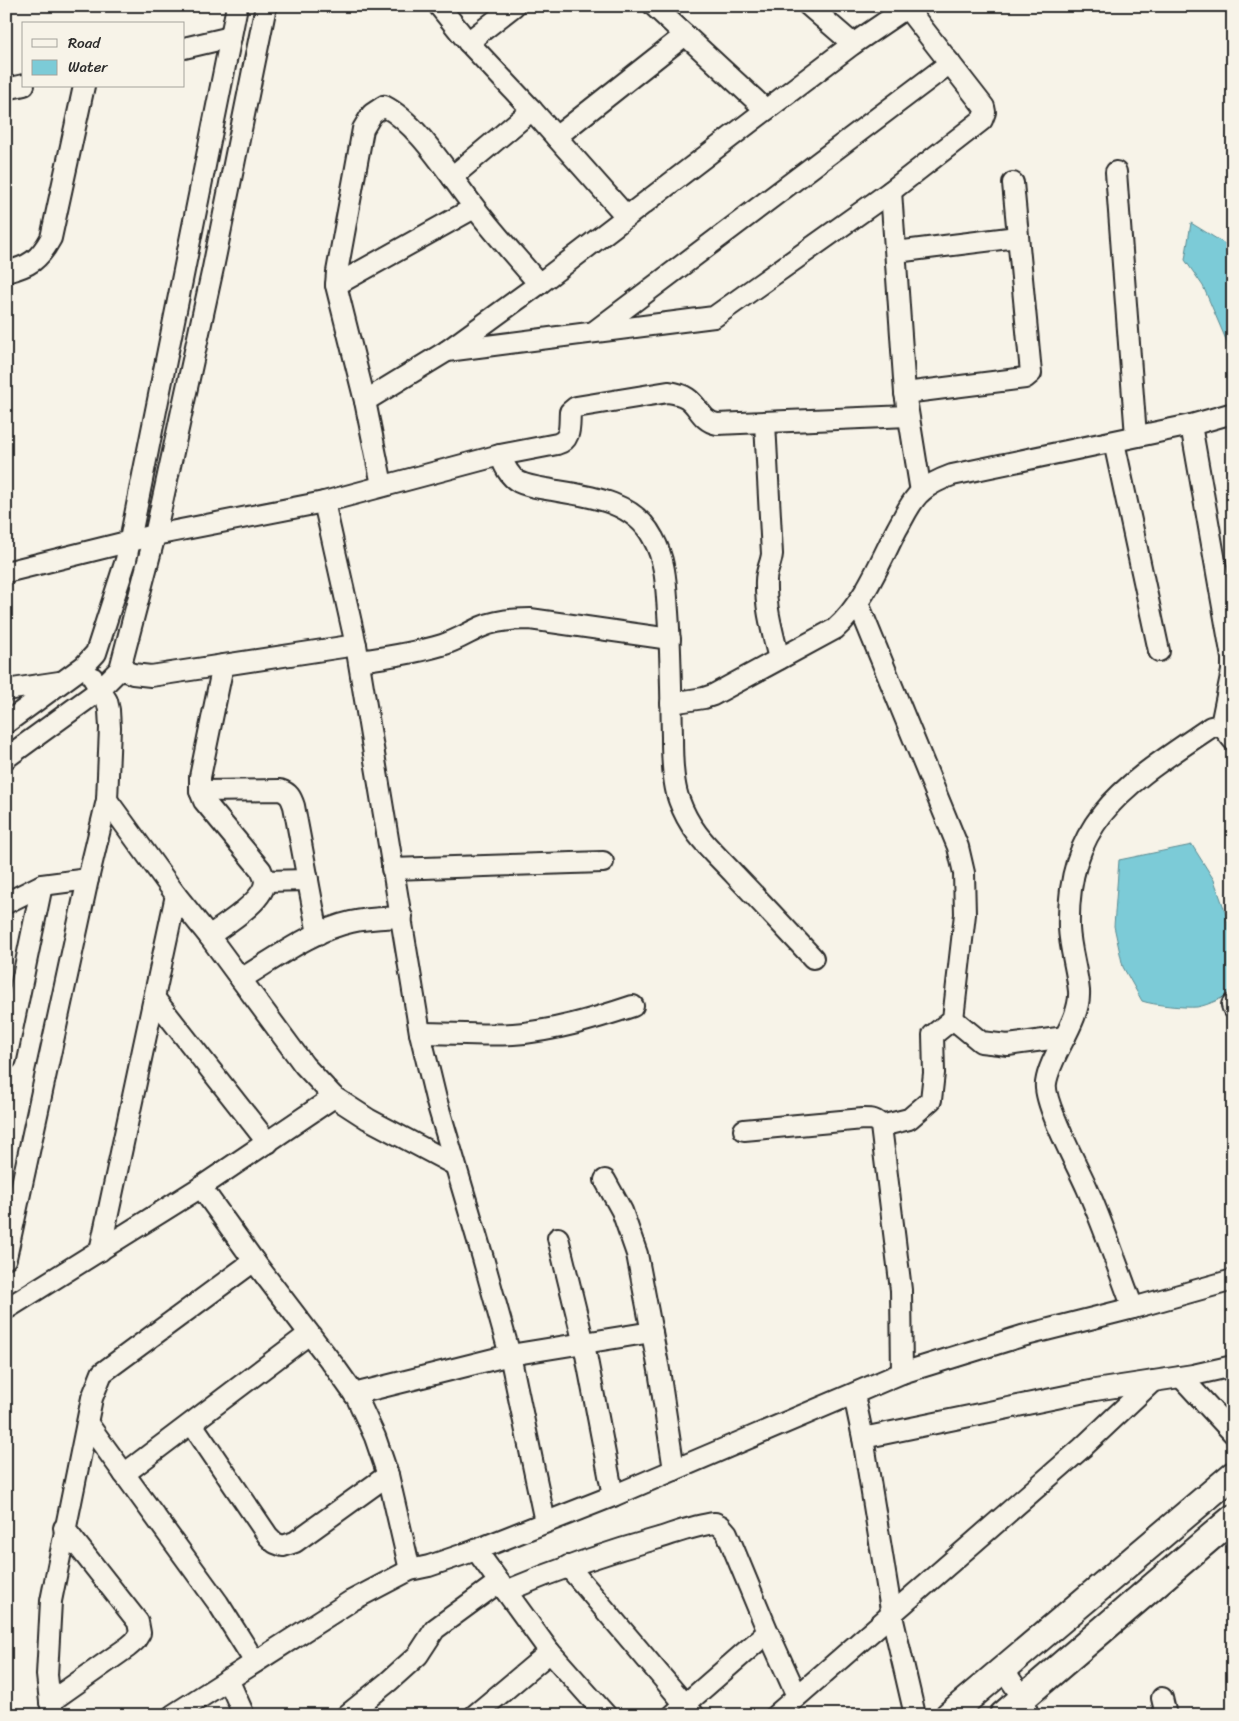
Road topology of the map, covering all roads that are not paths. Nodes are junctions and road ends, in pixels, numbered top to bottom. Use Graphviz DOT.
graph roads {
  1 [pos="238,6"];
  2 [pos="266,6"];
  3 [pos="439,6"];
  4 [pos="514,6"];
  5 [pos="654,6"];
  6 [pos="809,6"];
  7 [pos="908,7"];
  8 [pos="685,35"];
  9 [pos="231,37"];
  10 [pos="468,42"];
  11 [pos="852,44"];
  12 [pos="185,48"];
  13 [pos="950,63"];
  14 [pos="22,85"];
  15 [pos="84,88"];
  16 [pos="6,89"];
  17 [pos="532,110"];
  18 [pos="766,110"];
  19 [pos="556,137"];
  20 [pos="1116,172"];
  21 [pos="452,178"];
  22 [pos="1013,184"];
  23 [pos="891,191"];
  24 [pos="474,208"];
  25 [pos="626,216"];
  26 [pos="1017,237"];
  27 [pos="896,252"];
  28 [pos="6,272"];
  29 [pos="539,284"];
  30 [pos="336,285"];
  31 [pos="593,332"];
  32 [pos="447,351"];
  33 [pos="905,392"];
  34 [pos="365,402"];
  35 [pos="1233,413"];
  36 [pos="908,416"];
  37 [pos="765,423"];
  38 [pos="1191,425"];
  39 [pos="1136,436"];
  40 [pos="1114,442"];
  41 [pos="500,455"];
  42 [pos="382,485"];
  43 [pos="921,492"];
  44 [pos="324,502"];
  45 [pos="155,535"];
  46 [pos="130,542"];
  47 [pos="6,572"];
  48 [pos="858,603"];
  49 [pos="670,639"];
  50 [pos="1160,652"];
  51 [pos="357,653"];
  52 [pos="778,659"];
  53 [pos="223,665"];
  54 [pos="84,666"];
  55 [pos="120,669"];
  56 [pos="64,681"];
  57 [pos="100,689"];
  58 [pos="6,690"];
  59 [pos="671,703"];
  60 [pos="6,723"];
  61 [pos="1227,732"];
  62 [pos="6,758"];
  63 [pos="200,791"];
  64 [pos="107,800"];
  65 [pos="604,862"];
  66 [pos="392,869"];
  67 [pos="88,879"];
  68 [pos="308,880"];
  69 [pos="265,881"];
  70 [pos="42,885"];
  71 [pos="176,895"];
  72 [pos="6,903"];
  73 [pos="402,917"];
  74 [pos="318,934"];
  75 [pos="209,936"];
  76 [pos="813,958"];
  77 [pos="241,979"];
  78 [pos="155,998"];
  79 [pos="633,1006"];
  80 [pos="953,1019"];
  81 [pos="420,1032"];
  82 [pos="1065,1037"];
  83 [pos="6,1059"];
  84 [pos="334,1097"];
  85 [pos="881,1126"];
  86 [pos="744,1130"];
  87 [pos="268,1142"];
  88 [pos="455,1165"];
  89 [pos="15,1173"];
  90 [pos="605,1180"];
  91 [pos="201,1187"];
  92 [pos="558,1238"];
  93 [pos="100,1251"];
  94 [pos="6,1258"];
  95 [pos="254,1261"];
  96 [pos="1233,1280"];
  97 [pos="1133,1308"];
  98 [pos="6,1309"];
  99 [pos="652,1332"];
  100 [pos="309,1334"];
  101 [pos="584,1344"];
  102 [pos="510,1355"];
  103 [pos="1233,1366"];
  104 [pos="902,1373"];
  105 [pos="1182,1376"];
  106 [pos="1153,1381"];
  107 [pos="354,1394"];
  108 [pos="854,1395"];
  109 [pos="88,1424"];
  110 [pos="192,1424"];
  111 [pos="1233,1433"];
  112 [pos="863,1438"];
  113 [pos="674,1470"];
  114 [pos="124,1474"];
  115 [pos="1233,1475"];
  116 [pos="388,1476"];
  117 [pos="612,1496"];
  118 [pos="1233,1518"];
  119 [pos="544,1522"];
  120 [pos="64,1528"];
  121 [pos="476,1550"];
  122 [pos="568,1566"];
  123 [pos="410,1570"];
  124 [pos="502,1586"];
  125 [pos="892,1616"];
  126 [pos="768,1632"];
  127 [pos="550,1652"];
  128 [pos="255,1662"];
  129 [pos="1003,1669"];
  130 [pos="228,1679"];
  131 [pos="798,1696"];
  132 [pos="1026,1706"];
  133 [pos="52,1708"];
  134 [pos="684,1711"];
  135 [pos="173,1715"];
  136 [pos="244,1715"];
  137 [pos="347,1715"];
  138 [pos="475,1715"];
  139 [pos="606,1715"];
  140 [pos="776,1715"];
  141 [pos="915,1715"];
  142 [pos="949,1715"];
  143 [pos="1003,1715"];
  1 -- 9 [label="street"];
  2 -- 45 [label="street"];
  3 -- 10 [label="street"];
  4 -- 10 [label="street"];
  5 -- 8 [label="street"];
  6 -- 11 [label="street"];
  7 -- 11 [label="street"];
  7 -- 13 [label="street"];
  8 -- 18 [label="street"];
  8 -- 19 [label="street"];
  9 -- 12 [label="street"];
  9 -- 46 [label="street"];
  10 -- 17 [label="street"];
  11 -- 18 [label="street"];
  13 -- 23 [label="street"];
  13 -- 31 [label="street"];
  14 -- 16 [label="street"];
  15 -- 28 [label="street"];
  17 -- 19 [label="street"];
  17 -- 21 [label="street"];
  18 -- 25 [label="street"];
  19 -- 25 [label="street"];
  20 -- 39 [label="street"];
  21 -- 24 [label="street"];
  21 -- 30 [label="street"];
  22 -- 26 [label="street"];
  23 -- 27 [label="street"];
  23 -- 31 [label="street"];
  24 -- 29 [label="street"];
  24 -- 30 [label="street"];
  25 -- 29 [label="street"];
  26 -- 27 [label="street"];
  26 -- 33 [label="street"];
  27 -- 33 [label="street"];
  29 -- 32 [label="street"];
  30 -- 34 [label="street"];
  31 -- 32 [label="street"];
  32 -- 34 [label="street"];
  33 -- 36 [label="street"];
  34 -- 42 [label="street"];
  35 -- 38 [label="street"];
  36 -- 37 [label="street"];
  36 -- 43 [label="street"];
  37 -- 41 [label="street"];
  37 -- 52 [label="street"];
  38 -- 39 [label="street"];
  38 -- 61 [label="street"];
  39 -- 40 [label="street"];
  40 -- 43 [label="street"];
  40 -- 50 [label="street"];
  41 -- 42 [label="street"];
  41 -- 49 [label="street"];
  42 -- 44 [label="street"];
  43 -- 48 [label="street"];
  44 -- 45 [label="street"];
  44 -- 51 [label="street"];
  45 -- 46 [label="street"];
  45 -- 55 [label="street"];
  46 -- 47 [label="street"];
  46 -- 54 [label="street"];
  48 -- 52 [label="street"];
  48 -- 80 [label="street"];
  49 -- 51 [label="street"];
  49 -- 59 [label="street"];
  51 -- 53 [label="street"];
  51 -- 66 [label="street"];
  52 -- 59 [label="street"];
  53 -- 55 [label="street"];
  53 -- 63 [label="street"];
  54 -- 56 [label="street"];
  54 -- 57 [label="street"];
  55 -- 57 [label="street"];
  56 -- 58 [label="street"];
  56 -- 60 [label="street"];
  57 -- 62 [label="street"];
  57 -- 64 [label="street"];
  59 -- 76 [label="street"];
  61 -- 82 [label="street"];
  63 -- 68 [label="street"];
  63 -- 69 [label="street"];
  64 -- 67 [label="street"];
  64 -- 71 [label="street"];
  65 -- 66 [label="street"];
  66 -- 73 [label="street"];
  67 -- 70 [label="street"];
  67 -- 89 [label="street"];
  68 -- 69 [label="street"];
  68 -- 74 [label="street"];
  69 -- 75 [label="street"];
  70 -- 72 [label="street"];
  70 -- 83 [label="street"];
  71 -- 75 [label="street"];
  71 -- 78 [label="street"];
  73 -- 74 [label="street"];
  73 -- 81 [label="street"];
  74 -- 77 [label="street"];
  75 -- 77 [label="street"];
  77 -- 84 [label="street"];
  78 -- 87 [label="street"];
  78 -- 93 [label="street"];
  79 -- 81 [label="street"];
  80 -- 82 [label="street"];
  80 -- 85 [label="street"];
  81 -- 88 [label="street"];
  82 -- 97 [label="street"];
  84 -- 87 [label="street"];
  84 -- 88 [label="street"];
  85 -- 86 [label="street"];
  85 -- 104 [label="street"];
  87 -- 91 [label="street"];
  88 -- 102 [label="street"];
  89 -- 94 [label="street"];
  90 -- 99 [label="street"];
  91 -- 93 [label="street"];
  91 -- 95 [label="street"];
  92 -- 101 [label="street"];
  93 -- 98 [label="street"];
  95 -- 100 [label="street"];
  95 -- 109 [label="street"];
  96 -- 97 [label="street"];
  97 -- 104 [label="street"];
  99 -- 101 [label="street"];
  99 -- 113 [label="street"];
  100 -- 107 [label="street"];
  100 -- 110 [label="street"];
  101 -- 102 [label="street"];
  101 -- 117 [label="street"];
  102 -- 107 [label="street"];
  102 -- 119 [label="street"];
  103 -- 105 [label="street"];
  104 -- 108 [label="street"];
  105 -- 106 [label="street"];
  105 -- 111 [label="street"];
  106 -- 112 [label="street"];
  106 -- 125 [label="street"];
  107 -- 116 [label="street"];
  108 -- 112 [label="street"];
  108 -- 113 [label="street"];
  109 -- 114 [label="street"];
  109 -- 120 [label="street"];
  110 -- 114 [label="street"];
  110 -- 116 [label="street"];
  112 -- 125 [label="street"];
  113 -- 117 [label="street"];
  114 -- 128 [label="street"];
  115 -- 129 [label="main road"];
  116 -- 123 [label="street"];
  117 -- 119 [label="street"];
  118 -- 132 [label="main road"];
  119 -- 121 [label="street"];
  120 -- 133 [label="street"];
  120 -- 133 [label="street"];
  121 -- 123 [label="street"];
  121 -- 124 [label="street"];
  122 -- 124 [label="street"];
  122 -- 126 [label="street"];
  122 -- 134 [label="street"];
  123 -- 128 [label="street"];
  124 -- 127 [label="street"];
  124 -- 137 [label="street"];
  125 -- 131 [label="street"];
  125 -- 141 [label="street"];
  126 -- 131 [label="street"];
  126 -- 134 [label="street"];
  127 -- 138 [label="street"];
  127 -- 139 [label="street"];
  128 -- 130 [label="street"];
  129 -- 132 [label="street"];
  129 -- 142 [label="main road"];
  130 -- 135 [label="street"];
  130 -- 136 [label="street"];
  131 -- 140 [label="street"];
  132 -- 143 [label="main road"];
}
